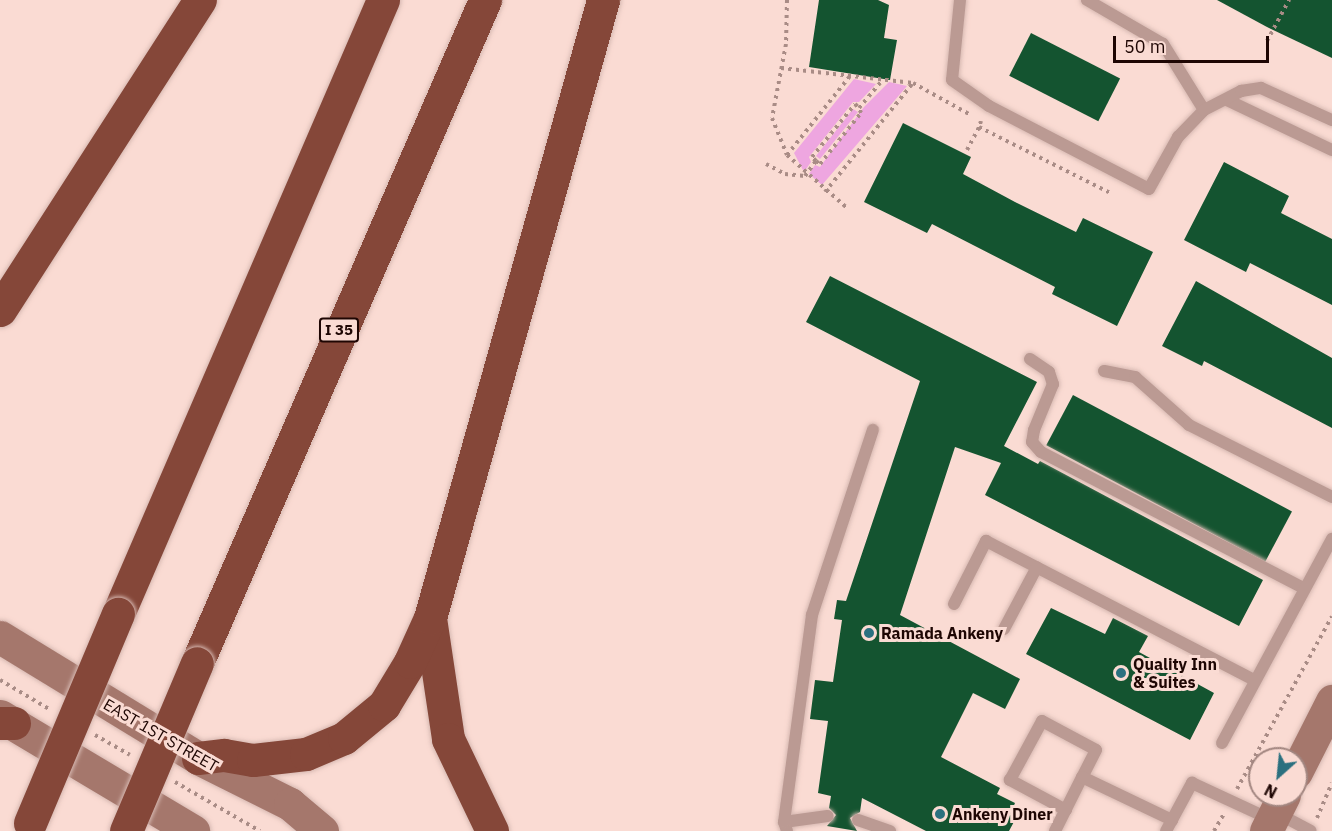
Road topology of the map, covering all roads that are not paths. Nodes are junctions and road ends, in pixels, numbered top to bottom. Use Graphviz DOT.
graph roads {
  1 [pos="200,0"];
  2 [pos="383,0"];
  3 [pos="485,0"];
  4 [pos="603,0"];
  5 [pos="960,0"];
  6 [pos="1087,0"];
  7 [pos="1227,100"];
  8 [pos="1204,110"];
  9 [pos="1332,120"];
  10 [pos="1332,150"];
  11 [pos="0,310"];
  12 [pos="1030,359"];
  13 [pos="1104,371"];
  14 [pos="873,430"];
  15 [pos="1332,497"];
  16 [pos="1332,539"];
  17 [pos="1037,567"];
  18 [pos="1303,588"];
  19 [pos="954,604"];
  20 [pos="430,618"];
  21 [pos="1004,629"];
  22 [pos="0,637"];
  23 [pos="1254,680"];
  24 [pos="1332,701"];
  25 [pos="5,721"];
  26 [pos="1222,743"];
  27 [pos="1308,748"];
  28 [pos="198,758"];
  29 [pos="1082,777"];
  30 [pos="1066,810"];
  31 [pos="1275,815"];
  32 [pos="828,816"];
  33 [pos="858,820"];
  34 [pos="1169,826"];
  35 [pos="28,827"];
  36 [pos="785,827"];
  37 [pos="1313,828"];
  38 [pos="126,831"];
  39 [pos="193,831"];
  40 [pos="322,831"];
  41 [pos="492,831"];
  42 [pos="890,831"];
  43 [pos="1054,831"];
  1 -- 11 [label="highway"];
  2 -- 35 [label="highway, bridge"];
  3 -- 38 [label="highway, I 35, bridge"];
  4 -- 20 [label="highway"];
  5 -- 8 [label="lane"];
  6 -- 8 [label="lane"];
  7 -- 8 [label="lane"];
  7 -- 9 [label="lane"];
  7 -- 10 [label="lane"];
  12 -- 18 [label="lane"];
  13 -- 15 [label="lane"];
  14 -- 36 [label="lane"];
  16 -- 18 [label="lane"];
  17 -- 19 [label="lane"];
  17 -- 21 [label="lane"];
  17 -- 23 [label="lane"];
  18 -- 23 [label="lane"];
  20 -- 28 [label="highway"];
  20 -- 41 [label="highway"];
  22 -- 28 [label="main road, EAST 1ST STREET"];
  23 -- 26 [label="lane"];
  24 -- 27 [label="main road"];
  25 -- 39 [label="main road"];
  28 -- 40 [label="main road, EAST 1ST STREET"];
  29 -- 30 [label="lane"];
  29 -- 30 [label="lane"];
  29 -- 34 [label="lane"];
  30 -- 43 [label="lane"];
  31 -- 34 [label="lane"];
  31 -- 37 [label="lane"];
  32 -- 36 [label="lane"];
  33 -- 42 [label="lane"];
}
